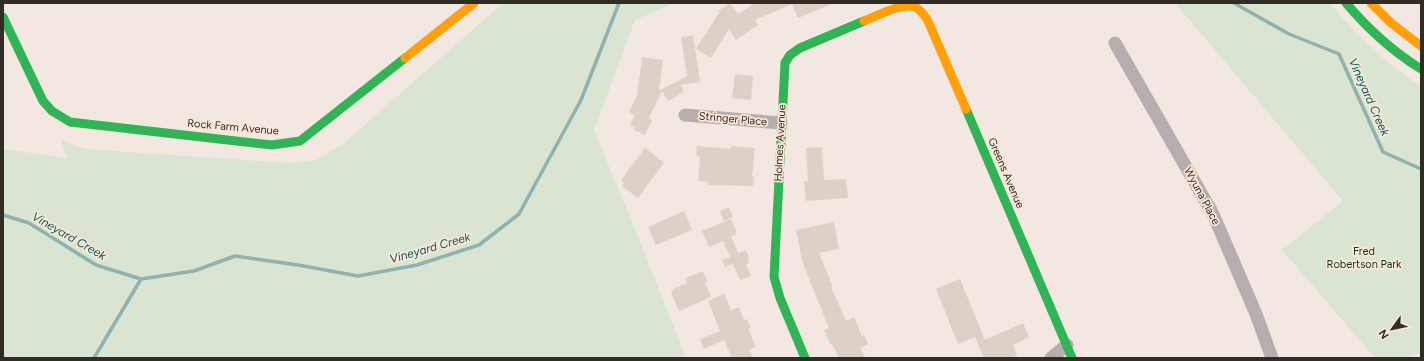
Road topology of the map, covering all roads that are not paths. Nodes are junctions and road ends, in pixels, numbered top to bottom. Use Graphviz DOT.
graph roads {
  1 [pos="474,3"];
  2 [pos="1346,3"];
  3 [pos="1371,3"];
  4 [pos="910,6"];
  5 [pos="3,17"];
  6 [pos="1115,43"];
  7 [pos="1421,46"];
  8 [pos="1421,69"];
  9 [pos="685,116"];
  10 [pos="781,123"];
  11 [pos="1067,345"];
  12 [pos="805,358"];
  13 [pos="1051,358"];
  14 [pos="1072,358"];
  15 [pos="1272,358"];
  1 -- 5 [label="street, Rock Farm Avenue"];
  2 -- 8 [label="street"];
  3 -- 7 [label="street"];
  4 -- 10 [label="street, Holmes Avenue"];
  4 -- 11 [label="street, Greens Avenue"];
  6 -- 15 [label="street, Wyuna Place"];
  9 -- 10 [label="street, Stringer Place"];
  10 -- 12 [label="street, Holmes Avenue"];
  11 -- 13 [label="street"];
  11 -- 14 [label="street, Greens Avenue"];
}
